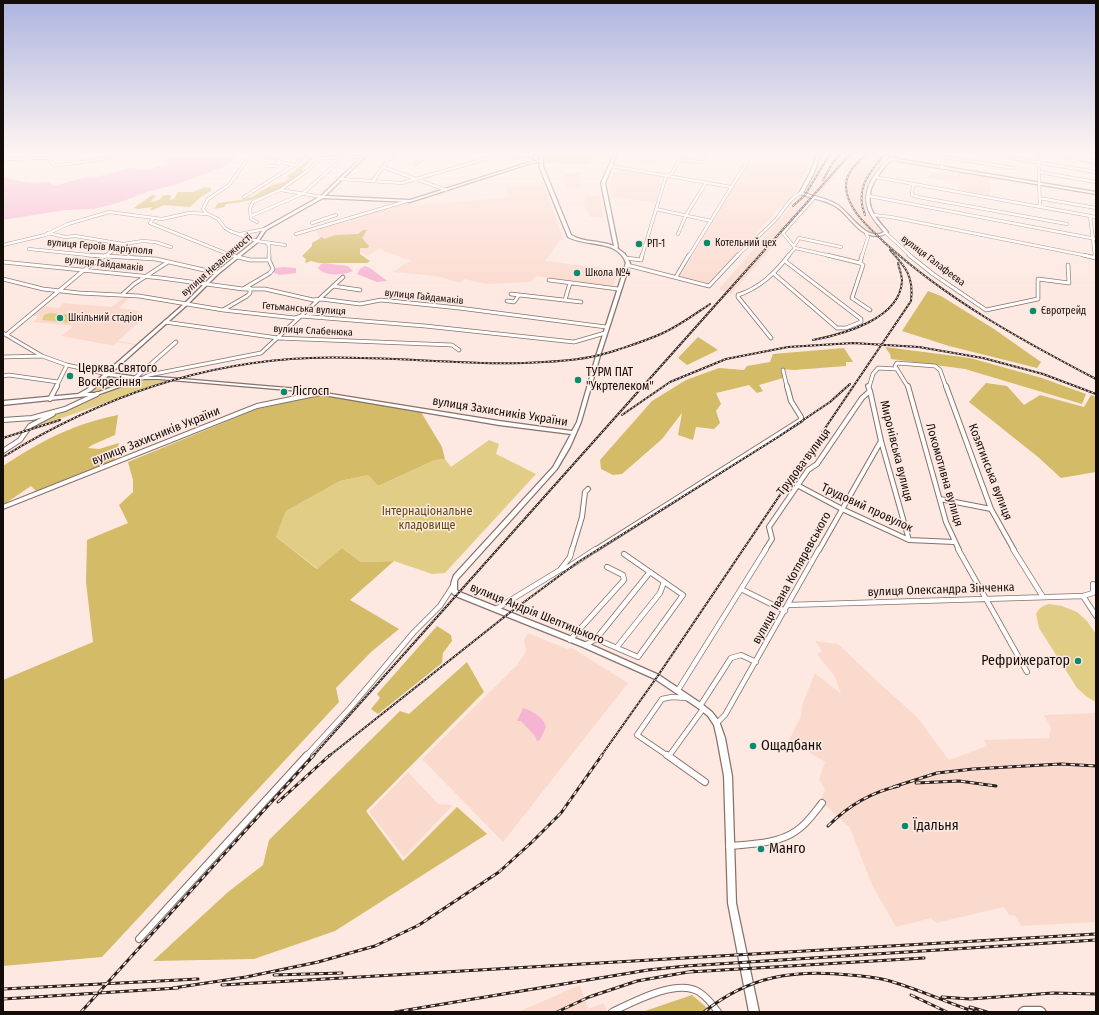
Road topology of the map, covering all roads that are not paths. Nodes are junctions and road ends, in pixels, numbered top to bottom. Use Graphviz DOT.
graph roads {
  1 [pos="208,199"];
  2 [pos="259,199"];
  3 [pos="289,199"];
  4 [pos="318,199"];
  5 [pos="362,199"];
  6 [pos="416,199"];
  7 [pos="555,199"];
  8 [pos="606,199"];
  9 [pos="659,199"];
  10 [pos="696,199"];
  11 [pos="724,199"];
  12 [pos="793,199"];
  13 [pos="814,199"];
  14 [pos="820,199"];
  15 [pos="870,199"];
  16 [pos="888,199"];
  17 [pos="931,199"];
  18 [pos="998,199"];
  19 [pos="1039,199"];
  20 [pos="1047,199"];
  21 [pos="407,202"];
  22 [pos="1040,207"];
  23 [pos="1096,208"];
  24 [pos="656,209"];
  25 [pos="204,211"];
  26 [pos="200,214"];
  27 [pos="208,214"];
  28 [pos="686,215"];
  29 [pos="873,215"];
  30 [pos="251,216"];
  31 [pos="336,216"];
  32 [pos="1090,216"];
  33 [pos="1096,217"];
  34 [pos="153,218"];
  35 [pos="324,218"];
  36 [pos="1036,219"];
  37 [pos="711,221"];
  38 [pos="257,222"];
  39 [pos="312,223"];
  40 [pos="330,223"];
  41 [pos="1068,224"];
  42 [pos="1036,227"];
  43 [pos="265,229"];
  44 [pos="48,233"];
  45 [pos="886,233"];
  46 [pos="239,234"];
  47 [pos="296,234"];
  48 [pos="678,234"];
  49 [pos="866,234"];
  50 [pos="1094,238"];
  51 [pos="257,241"];
  52 [pos="266,243"];
  53 [pos="123,244"];
  54 [pos="3,245"];
  55 [pos="285,245"];
  56 [pos="171,247"];
  57 [pos="616,247"];
  58 [pos="795,247"];
  59 [pos="841,247"];
  60 [pos="29,249"];
  61 [pos="104,257"];
  62 [pos="237,258"];
  63 [pos="626,258"];
  64 [pos="1096,258"];
  65 [pos="269,260"];
  66 [pos="641,260"];
  67 [pos="785,261"];
  68 [pos="3,262"];
  69 [pos="168,262"];
  70 [pos="860,263"];
  71 [pos="627,265"];
  72 [pos="1068,265"];
  73 [pos="639,267"];
  74 [pos="84,270"];
  75 [pos="217,273"];
  76 [pos="773,273"];
  77 [pos="148,277"];
  78 [pos="343,277"];
  79 [pos="676,277"];
  80 [pos="3,280"];
  81 [pos="549,280"];
  82 [pos="570,283"];
  83 [pos="206,284"];
  84 [pos="250,284"];
  85 [pos="333,286"];
  86 [pos="243,289"];
  87 [pos="250,289"];
  88 [pos="618,289"];
  89 [pos="60,290"];
  90 [pos="360,290"];
  91 [pos="124,294"];
  92 [pos="511,294"];
  93 [pos="519,294"];
  94 [pos="318,300"];
  95 [pos="565,300"];
  96 [pos="507,302"];
  97 [pos="581,302"];
  98 [pos="186,304"];
  99 [pos="223,310"];
  100 [pos="870,310"];
  101 [pos="298,317"];
  102 [pos="165,322"];
  103 [pos="606,327"];
  104 [pos="605,333"];
  105 [pos="5,334"];
  106 [pos="278,338"];
  107 [pos="771,338"];
  108 [pos="176,342"];
  109 [pos="459,350"];
  110 [pos="42,356"];
  111 [pos="3,357"];
  112 [pos="67,365"];
  113 [pos="897,368"];
  114 [pos="783,370"];
  115 [pos="107,374"];
  116 [pos="3,376"];
  117 [pos="135,378"];
  118 [pos="142,378"];
  119 [pos="58,382"];
  120 [pos="870,391"];
  121 [pos="320,393"];
  122 [pos="97,394"];
  123 [pos="79,396"];
  124 [pos="50,399"];
  125 [pos="3,403"];
  126 [pos="65,409"];
  127 [pos="3,420"];
  128 [pos="574,433"];
  129 [pos="882,441"];
  130 [pos="3,451"];
  131 [pos="797,485"];
  132 [pos="588,489"];
  133 [pos="940,499"];
  134 [pos="3,507"];
  135 [pos="842,509"];
  136 [pos="991,509"];
  137 [pos="909,540"];
  138 [pos="954,542"];
  139 [pos="624,554"];
  140 [pos="607,567"];
  141 [pos="560,570"];
  142 [pos="650,572"];
  143 [pos="664,582"];
  144 [pos="1093,584"];
  145 [pos="454,585"];
  146 [pos="741,589"];
  147 [pos="1043,596"];
  148 [pos="1083,596"];
  149 [pos="986,599"];
  150 [pos="788,605"];
  151 [pos="496,609"];
  152 [pos="785,611"];
  153 [pos="1096,616"];
  154 [pos="596,639"];
  155 [pos="570,640"];
  156 [pos="585,645"];
  157 [pos="617,647"];
  158 [pos="756,662"];
  159 [pos="1027,672"];
  160 [pos="678,690"];
  161 [pos="689,698"];
  162 [pos="702,707"];
  163 [pos="717,723"];
  164 [pos="669,756"];
  165 [pos="705,782"];
  166 [pos="822,803"];
  167 [pos="729,846"];
  168 [pos="139,939"];
  169 [pos="612,1012"];
  170 [pos="718,1012"];
  171 [pos="754,1012"];
  172 [pos="1023,1012"];
  173 [pos="1041,1012"];
  1 -- 25 [label="street"];
  2 -- 30 [label="street"];
  3 -- 30 [label="street"];
  4 -- 43 [label="main road, вулиця Незалежності"];
  5 -- 21 [label="main road"];
  6 -- 21 [label="main road"];
  7 -- 57 [label="main road"];
  8 -- 57 [label="main road"];
  9 -- 24 [label="street"];
  10 -- 28 [label="street"];
  11 -- 37 [label="street"];
  12 -- 79 [label="street"];
  13 -- 58 [label="street"];
  14 -- 49 [label="main road"];
  15 -- 29 [label="main road, вулиця Галафеєва"];
  16 -- 42 [label="street"];
  17 -- 36 [label="street"];
  18 -- 22 [label="street"];
  19 -- 22 [label="street"];
  20 -- 23 [label="street"];
  21 -- 40 [label="street"];
  22 -- 32 [label="street"];
  24 -- 28 [label="street"];
  24 -- 66 [label="street"];
  25 -- 26 [label="street"];
  25 -- 27 [label="street"];
  26 -- 27 [label="street"];
  26 -- 34 [label="street"];
  27 -- 46 [label="street"];
  28 -- 37 [label="street"];
  28 -- 48 [label="street"];
  29 -- 45 [label="main road, вулиця Галафеєва"];
  29 -- 64 [label="street"];
  30 -- 38 [label="street"];
  31 -- 35 [label="street"];
  32 -- 33 [label="street"];
  32 -- 50 [label="street"];
  34 -- 44 [label="street"];
  34 -- 62 [label="street"];
  35 -- 39 [label="street"];
  35 -- 40 [label="street"];
  36 -- 41 [label="street"];
  36 -- 42 [label="street"];
  37 -- 79 [label="street"];
  40 -- 47 [label="street"];
  42 -- 50 [label="street"];
  43 -- 46 [label="street"];
  43 -- 51 [label="main road, вулиця Незалежності"];
  44 -- 53 [label="street"];
  44 -- 54 [label="street"];
  45 -- 49 [label="main road"];
  45 -- 72 [label="street, вулиця Галафеєва"];
  46 -- 51 [label="street"];
  49 -- 70 [label="street"];
  50 -- 64 [label="street"];
  51 -- 52 [label="street"];
  51 -- 62 [label="main road, вулиця Незалежності"];
  52 -- 55 [label="street"];
  52 -- 65 [label="street"];
  53 -- 56 [label="street"];
  53 -- 61 [label="street"];
  57 -- 63 [label="main road"];
  58 -- 59 [label="street"];
  58 -- 67 [label="street"];
  58 -- 70 [label="street"];
  60 -- 61 [label="street, вулиця Героїв Маріуполя"];
  61 -- 69 [label="street, вулиця Героїв Маріуполя"];
  61 -- 74 [label="street"];
  62 -- 65 [label="street"];
  62 -- 75 [label="main road, вулиця Незалежності"];
  63 -- 66 [label="street"];
  63 -- 71 [label="main road"];
  65 -- 84 [label="street"];
  66 -- 73 [label="street"];
  67 -- 76 [label="street"];
  67 -- 76 [label="street"];
  68 -- 74 [label="street, вулиця Гайдамаків"];
  69 -- 75 [label="street, вулиця Героїв Маріуполя"];
  69 -- 77 [label="street"];
  70 -- 100 [label="street"];
  71 -- 73 [label="street"];
  71 -- 88 [label="main road, вулиця Захисників України"];
  73 -- 79 [label="street"];
  74 -- 77 [label="street, вулиця Гайдамаків"];
  74 -- 89 [label="street"];
  75 -- 83 [label="main road, вулиця Незалежності"];
  76 -- 107 [label="street"];
  77 -- 83 [label="street, вулиця Гайдамаків"];
  77 -- 91 [label="street"];
  78 -- 85 [label="street"];
  80 -- 89 [label="street, Гетьманська вулиця"];
  81 -- 82 [label="street"];
  82 -- 88 [label="street"];
  82 -- 95 [label="street"];
  83 -- 86 [label="street, вулиця Гайдамаків"];
  83 -- 98 [label="main road, вулиця Незалежності"];
  84 -- 86 [label="street"];
  84 -- 87 [label="street"];
  85 -- 90 [label="street"];
  85 -- 94 [label="street"];
  86 -- 87 [label="street, вулиця Гайдамаків"];
  87 -- 94 [label="street, вулиця Гайдамаків"];
  87 -- 99 [label="street"];
  88 -- 103 [label="main road, вулиця Захисників України"];
  89 -- 91 [label="street, Гетьманська вулиця"];
  89 -- 105 [label="street"];
  91 -- 98 [label="street, Гетьманська вулиця"];
  92 -- 93 [label="street"];
  93 -- 95 [label="street"];
  93 -- 96 [label="street"];
  94 -- 101 [label="street"];
  94 -- 103 [label="street, вулиця Гайдамаків"];
  95 -- 97 [label="street"];
  98 -- 99 [label="street, Гетьманська вулиця"];
  98 -- 102 [label="main road, вулиця Незалежності"];
  99 -- 101 [label="street, Гетьманська вулиця"];
  101 -- 104 [label="street, Гетьманська вулиця"];
  101 -- 106 [label="street"];
  102 -- 106 [label="street, вулиця Слабенюка"];
  102 -- 115 [label="main road, вулиця Незалежності"];
  103 -- 104 [label="main road, вулиця Захисників України"];
  104 -- 128 [label="main road, вулиця Захисників України"];
  105 -- 110 [label="street"];
  106 -- 109 [label="street, вулиця Слабенюка"];
  106 -- 118 [label="street"];
  108 -- 117 [label="street"];
  110 -- 111 [label="street"];
  110 -- 112 [label="street"];
  112 -- 115 [label="street"];
  112 -- 119 [label="street"];
  113 -- 120 [label="street"];
  113 -- 133 [label="street, Локомотивна вулиця"];
  113 -- 136 [label="street, Козятинська вулиця"];
  114 -- 141 [label="street"];
  115 -- 117 [label="main road, вулиця Захисників України"];
  115 -- 123 [label="main road, вулиця Незалежності"];
  116 -- 119 [label="street"];
  117 -- 118 [label="main road, вулиця Захисників України"];
  118 -- 121 [label="main road, вулиця Захисників України"];
  118 -- 122 [label="main road"];
  119 -- 124 [label="street"];
  120 -- 129 [label="street, Миронівська вулиця"];
  120 -- 131 [label="street, Трудова вулиця"];
  121 -- 128 [label="main road, вулиця Захисників України"];
  121 -- 134 [label="street, вулиця Захисників України"];
  122 -- 123 [label="main road"];
  122 -- 126 [label="street"];
  123 -- 124 [label="main road"];
  124 -- 125 [label="main road"];
  126 -- 127 [label="street"];
  126 -- 130 [label="street"];
  128 -- 145 [label="main road, вулиця Андрія Шептицького"];
  129 -- 135 [label="street, вулиця Івана Котляревського"];
  129 -- 137 [label="street, Миронівська вулиця"];
  131 -- 135 [label="street, Трудовий провулок"];
  131 -- 146 [label="street, Трудова вулиця"];
  132 -- 141 [label="street"];
  133 -- 136 [label="street"];
  133 -- 138 [label="street, Локомотивна вулиця"];
  135 -- 137 [label="street, Трудовий провулок"];
  135 -- 150 [label="street, вулиця Івана Котляревського"];
  136 -- 147 [label="street, Козятинська вулиця"];
  137 -- 138 [label="street, Трудовий провулок"];
  138 -- 149 [label="street, Локомотивна вулиця"];
  139 -- 142 [label="street"];
  140 -- 155 [label="street"];
  141 -- 151 [label="street"];
  142 -- 143 [label="street"];
  142 -- 154 [label="street"];
  143 -- 157 [label="street"];
  143 -- 157 [label="street"];
  144 -- 148 [label="street, вулиця Олександра Зінченка"];
  145 -- 151 [label="main road, вулиця Андрія Шептицького"];
  145 -- 168 [label="street"];
  146 -- 152 [label="street"];
  146 -- 160 [label="street, Трудова вулиця"];
  147 -- 148 [label="street, вулиця Олександра Зінченка"];
  147 -- 149 [label="street, вулиця Олександра Зінченка"];
  148 -- 153 [label="street"];
  149 -- 150 [label="street, вулиця Олександра Зінченка"];
  149 -- 159 [label="street, Локомотивна вулиця"];
  150 -- 152 [label="street, вулиця Івана Котляревського"];
  151 -- 155 [label="main road, вулиця Андрія Шептицького"];
  152 -- 158 [label="street, вулиця Івана Котляревського"];
  154 -- 156 [label="street"];
  154 -- 157 [label="street"];
  155 -- 156 [label="main road, вулиця Андрія Шептицького"];
  156 -- 160 [label="main road, вулиця Андрія Шептицького"];
  158 -- 162 [label="street"];
  158 -- 163 [label="street, вулиця Івана Котляревського"];
  160 -- 161 [label="main road, вулиця Андрія Шептицького"];
  161 -- 162 [label="main road, вулиця Андрія Шептицького"];
  161 -- 164 [label="street"];
  162 -- 163 [label="main road, вулиця Андрія Шептицького"];
  162 -- 164 [label="street"];
  163 -- 167 [label="main road, вулиця Андрія Шептицького"];
  164 -- 165 [label="street"];
  166 -- 167 [label="street"];
  167 -- 171 [label="main road, вулиця Андрія Шептицького"];
  169 -- 170 [label="street"];
  172 -- 173 [label="main road"];
}
